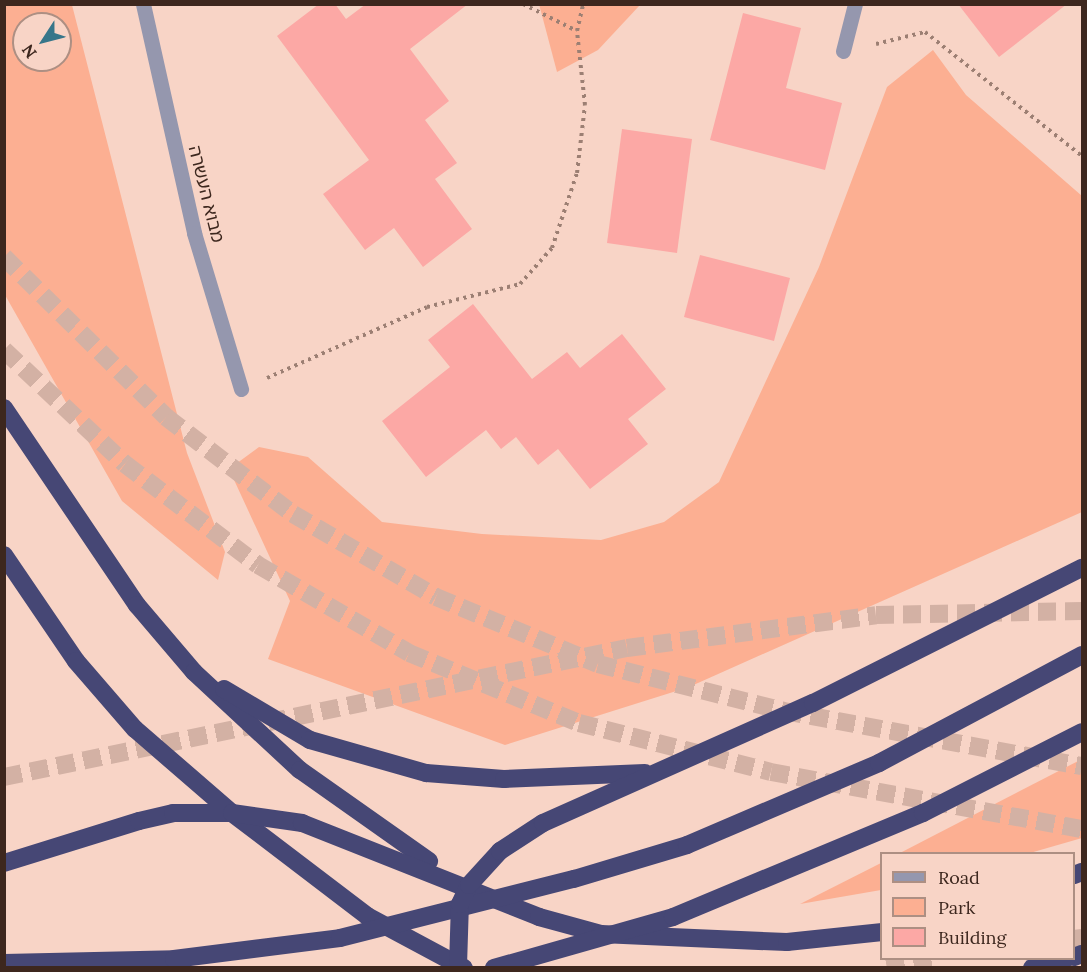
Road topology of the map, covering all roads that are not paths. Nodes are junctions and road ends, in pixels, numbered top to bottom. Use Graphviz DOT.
graph roads {
  1 [pos="143,4"];
  2 [pos="855,4"];
  3 [pos="843,51"];
  4 [pos="241,390"];
  5 [pos="4,408"];
  6 [pos="4,555"];
  7 [pos="1083,568"];
  8 [pos="1083,655"];
  9 [pos="194,672"];
  10 [pos="1083,732"];
  11 [pos="656,773"];
  12 [pos="232,813"];
  13 [pos="4,863"];
  14 [pos="470,885"];
  15 [pos="880,932"];
  16 [pos="1060,960"];
  17 [pos="4,963"];
  18 [pos="461,967"];
  19 [pos="494,968"];
  20 [pos="1032,968"];
  1 -- 4 [label="street, מבוא העשרה"];
  2 -- 3 [label="street"];
  5 -- 9 [label="highway"];
  6 -- 12 [label="highway"];
  7 -- 11 [label="highway"];
  8 -- 17 [label="highway"];
  9 -- 11 [label="highway"];
  9 -- 14 [label="highway"];
  10 -- 19 [label="highway"];
  11 -- 14 [label="highway"];
  12 -- 13 [label="highway"];
  12 -- 14 [label="highway"];
  12 -- 18 [label="highway"];
  14 -- 15 [label="highway"];
  14 -- 18 [label="highway"];
  16 -- 20 [label="highway"];
}
